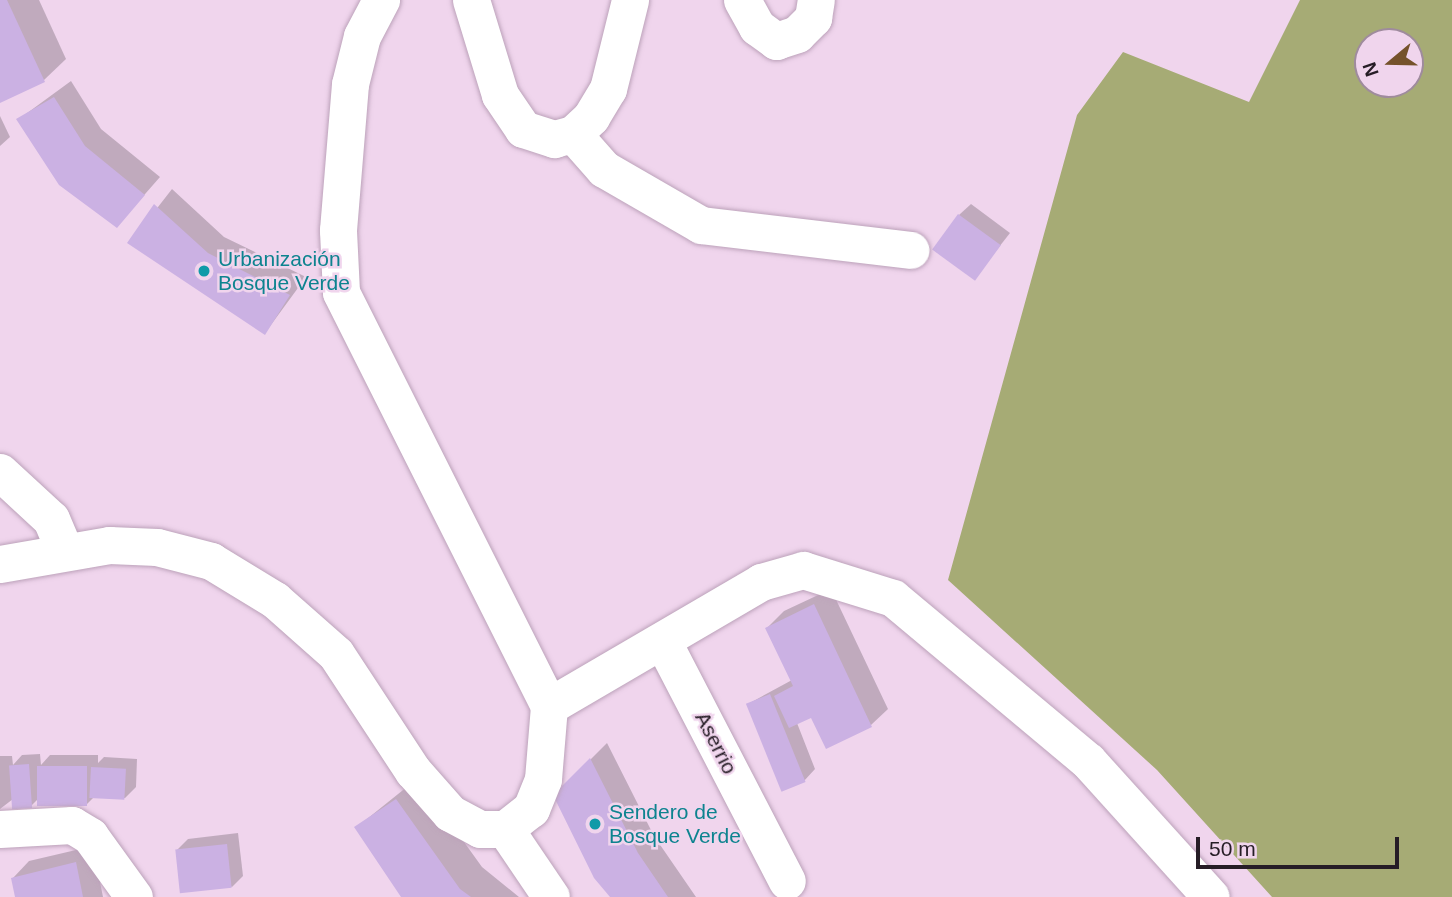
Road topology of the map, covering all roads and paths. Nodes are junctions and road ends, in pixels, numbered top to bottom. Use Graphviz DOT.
graph roads {
  1 [pos="381,0"];
  2 [pos="471,0"];
  3 [pos="629,0"];
  4 [pos="742,0"];
  5 [pos="816,0"];
  6 [pos="573,134"];
  7 [pos="911,250"];
  8 [pos="0,472"];
  9 [pos="64,550"];
  10 [pos="0,564"];
  11 [pos="663,642"];
  12 [pos="549,706"];
  13 [pos="0,829"];
  14 [pos="505,829"];
  15 [pos="787,881"];
  16 [pos="134,897"];
  17 [pos="551,897"];
  18 [pos="1211,897"];
  1 -- 12 [label="street"];
  2 -- 6 [label="street"];
  3 -- 6 [label="street"];
  4 -- 5 [label="street"];
  6 -- 7 [label="street"];
  8 -- 9 [label="street"];
  9 -- 10 [label="street"];
  9 -- 14 [label="street"];
  11 -- 12 [label="street"];
  11 -- 15 [label="street, Aserrio"];
  11 -- 18 [label="street"];
  12 -- 14 [label="street"];
  13 -- 16 [label="street"];
  14 -- 17 [label="street"];
}
